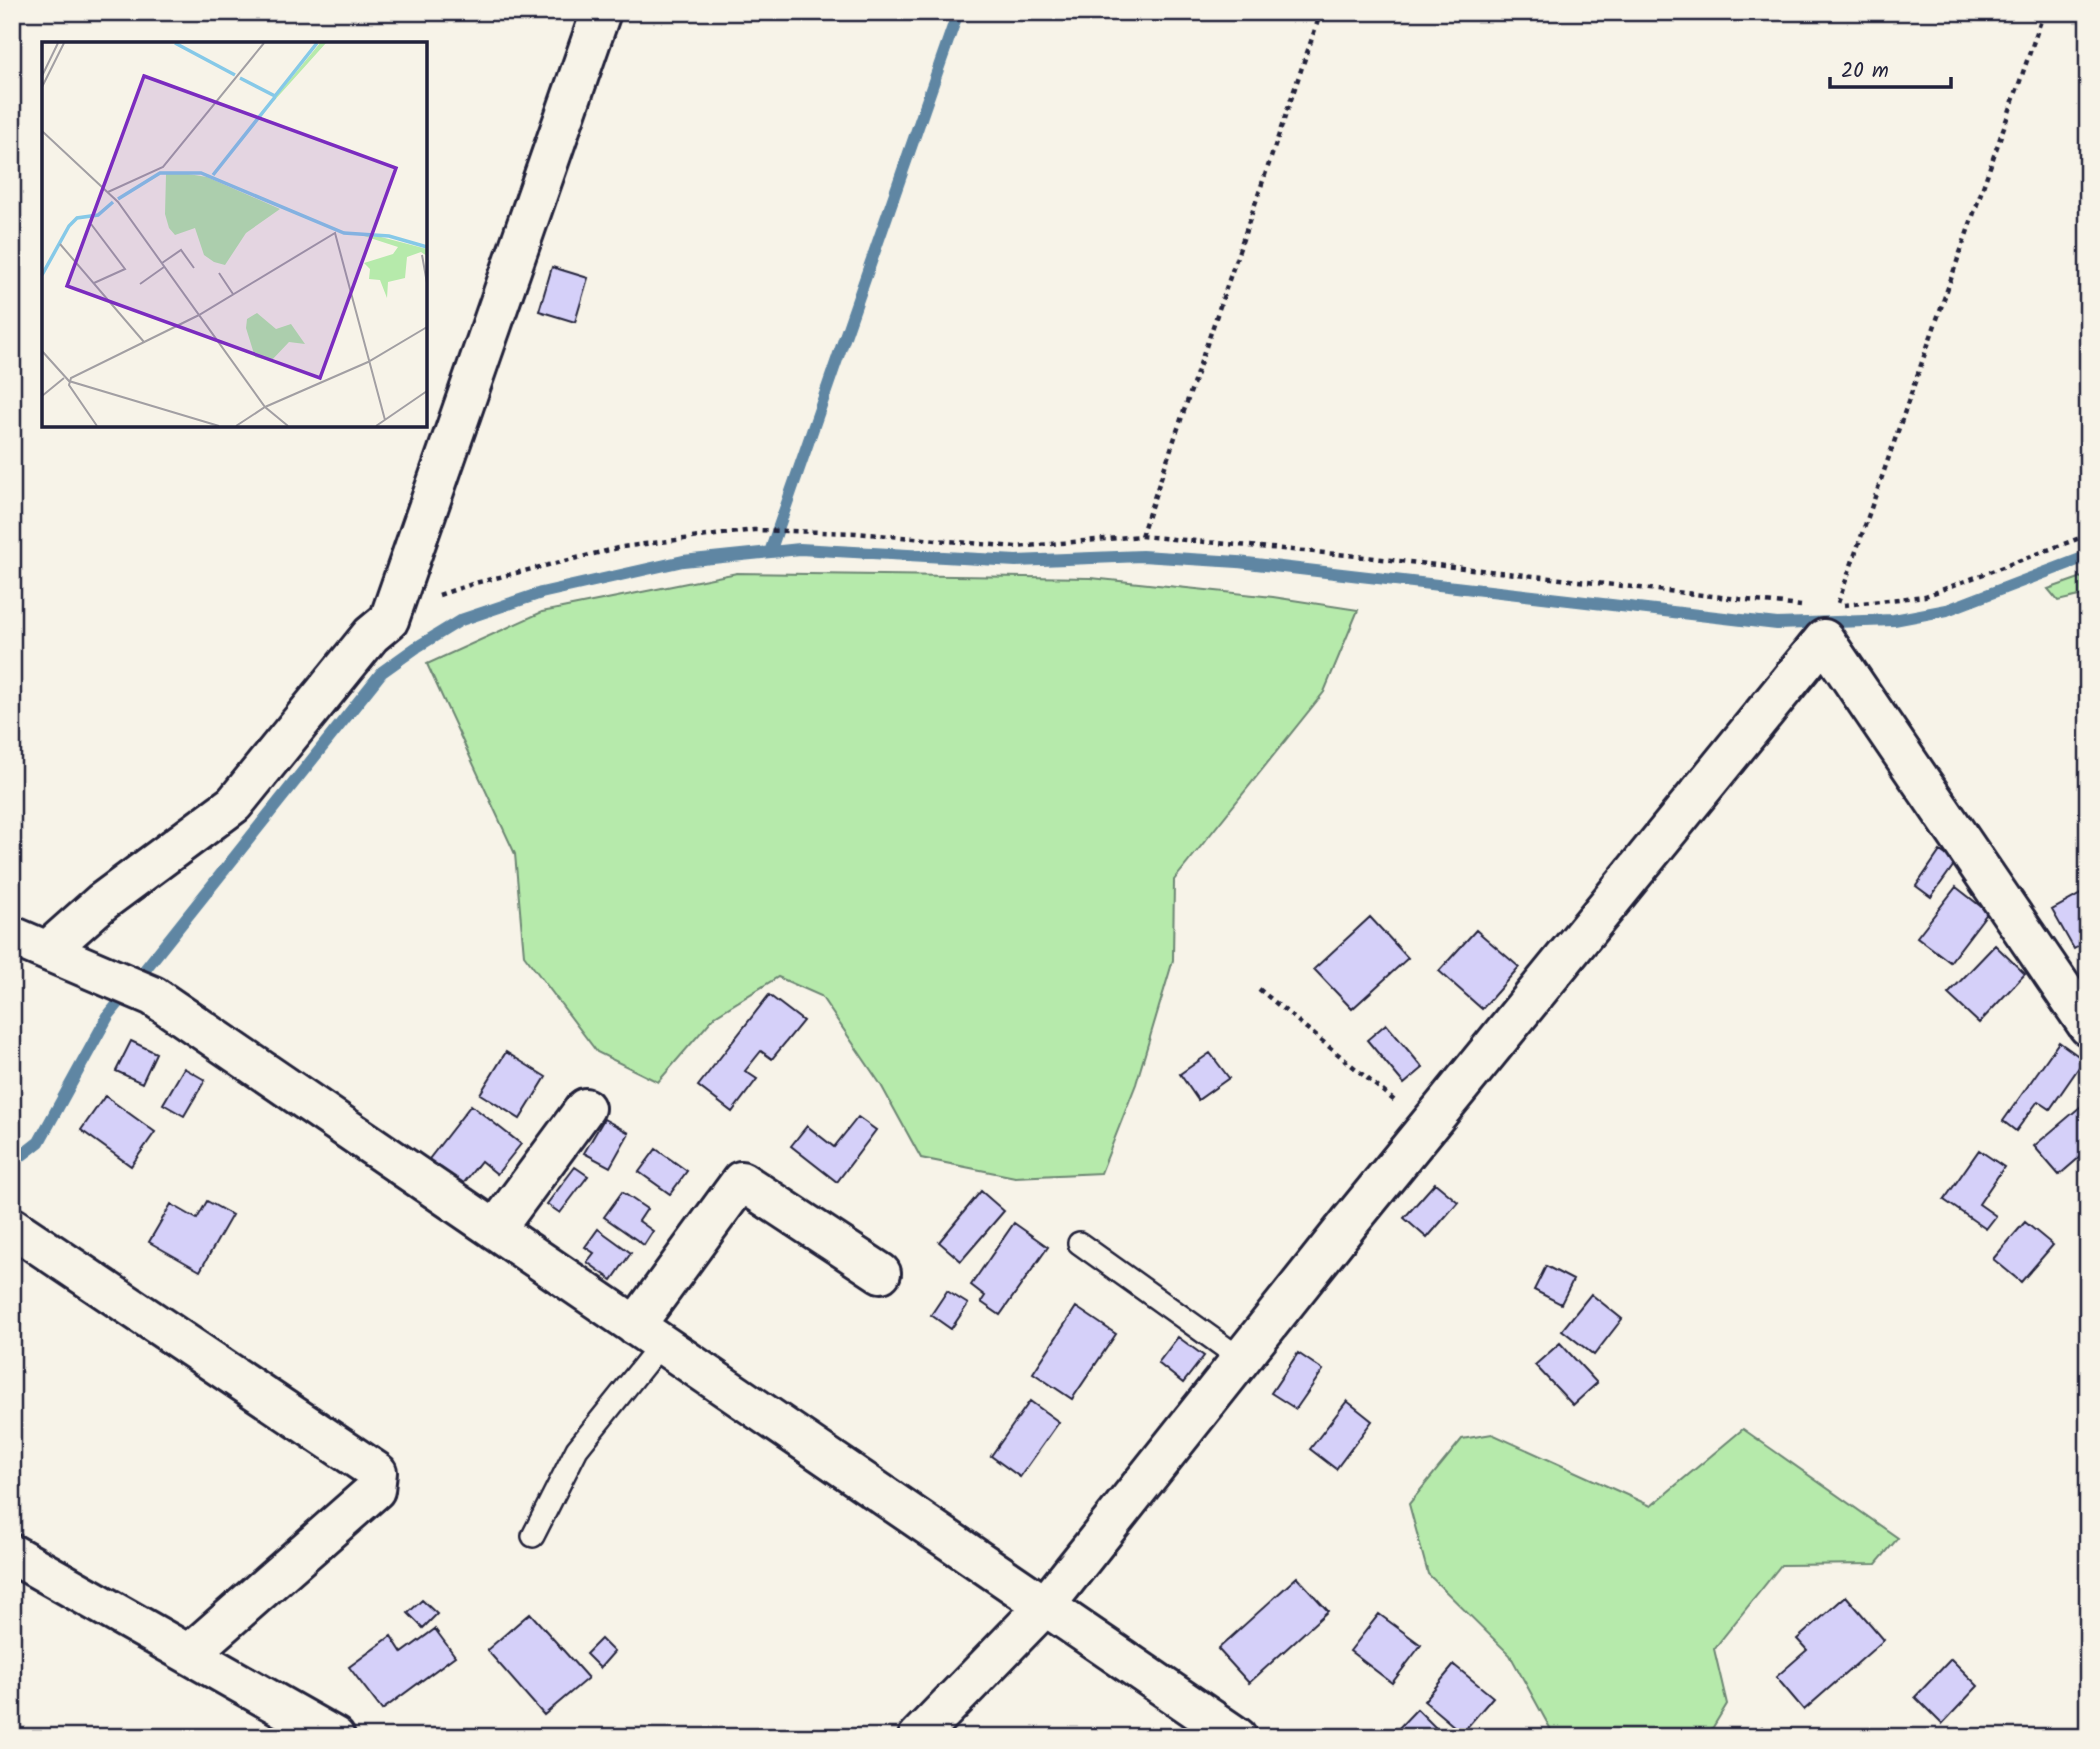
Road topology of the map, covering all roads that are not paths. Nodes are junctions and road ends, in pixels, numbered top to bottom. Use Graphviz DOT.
graph roads {
  1 [pos="601,12"];
  2 [pos="12,936"];
  3 [pos="48,950"];
  4 [pos="2088,1026"];
  5 [pos="585,1108"];
  6 [pos="12,1227"];
  7 [pos="495,1230"];
  8 [pos="1079,1243"];
  9 [pos="881,1273"];
  10 [pos="648,1335"];
  11 [pos="1241,1359"];
  12 [pos="533,1536"];
  13 [pos="12,1555"];
  14 [pos="1045,1606"];
  15 [pos="189,1654"];
  16 [pos="335,1737"];
  17 [pos="918,1737"];
  18 [pos="1237,1737"];
  1 -- 3 [label="street"];
  2 -- 3 [label="street"];
  3 -- 7 [label="street"];
  4 -- 11 [label="street"];
  5 -- 7 [label="street"];
  6 -- 15 [label="street"];
  7 -- 10 [label="street"];
  8 -- 11 [label="lane"];
  9 -- 10 [label="street"];
  10 -- 12 [label="lane"];
  10 -- 14 [label="street"];
  11 -- 14 [label="street"];
  13 -- 15 [label="street"];
  14 -- 17 [label="street"];
  14 -- 18 [label="street"];
  15 -- 16 [label="street"];
}
